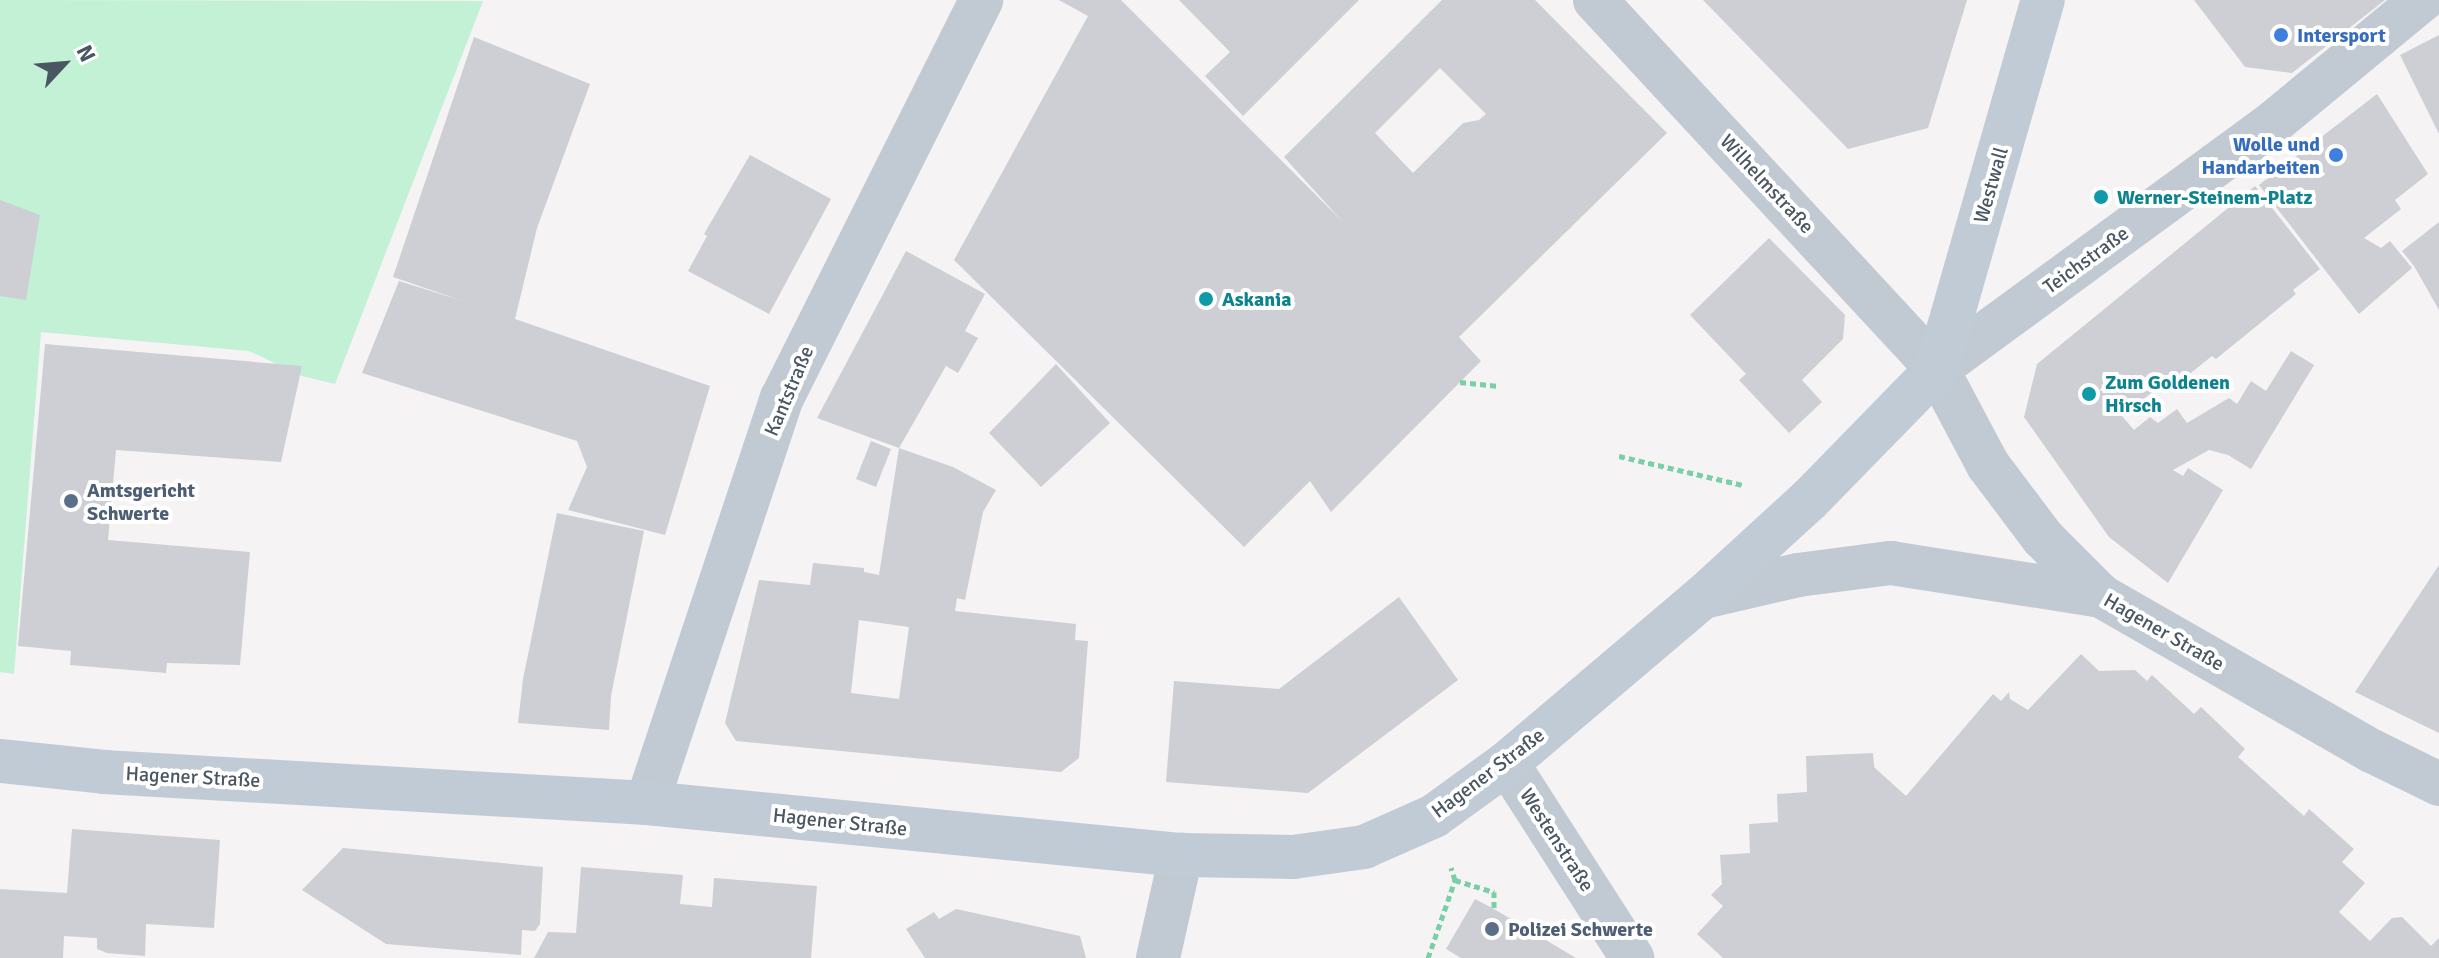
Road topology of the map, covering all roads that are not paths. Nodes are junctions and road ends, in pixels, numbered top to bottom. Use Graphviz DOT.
graph roads {
  1 [pos="981,0"];
  2 [pos="1595,0"];
  3 [pos="2043,0"];
  4 [pos="2422,0"];
  5 [pos="1937,369"];
  6 [pos="2101,596"];
  7 [pos="1703,597"];
  8 [pos="0,761"];
  9 [pos="1507,763"];
  10 [pos="2439,784"];
  11 [pos="647,803"];
  12 [pos="1181,855"];
  13 [pos="1158,958"];
  14 [pos="1632,958"];
  1 -- 11 [label="street, Kantstraße"];
  2 -- 5 [label="street, Wilhelmstraße"];
  3 -- 5 [label="main road, Westwall"];
  4 -- 5 [label="street, Teichstraße"];
  5 -- 6 [label="street, Hagener Straße"];
  5 -- 7 [label="main road, Hagener Straße"];
  6 -- 7 [label="street"];
  6 -- 10 [label="street, Hagener Straße"];
  7 -- 9 [label="main road, Hagener Straße"];
  8 -- 11 [label="main road, Hagener Straße"];
  9 -- 12 [label="main road, Hagener Straße"];
  9 -- 14 [label="street, Westenstraße"];
  11 -- 12 [label="main road, Hagener Straße"];
  12 -- 13 [label="street"];
}
